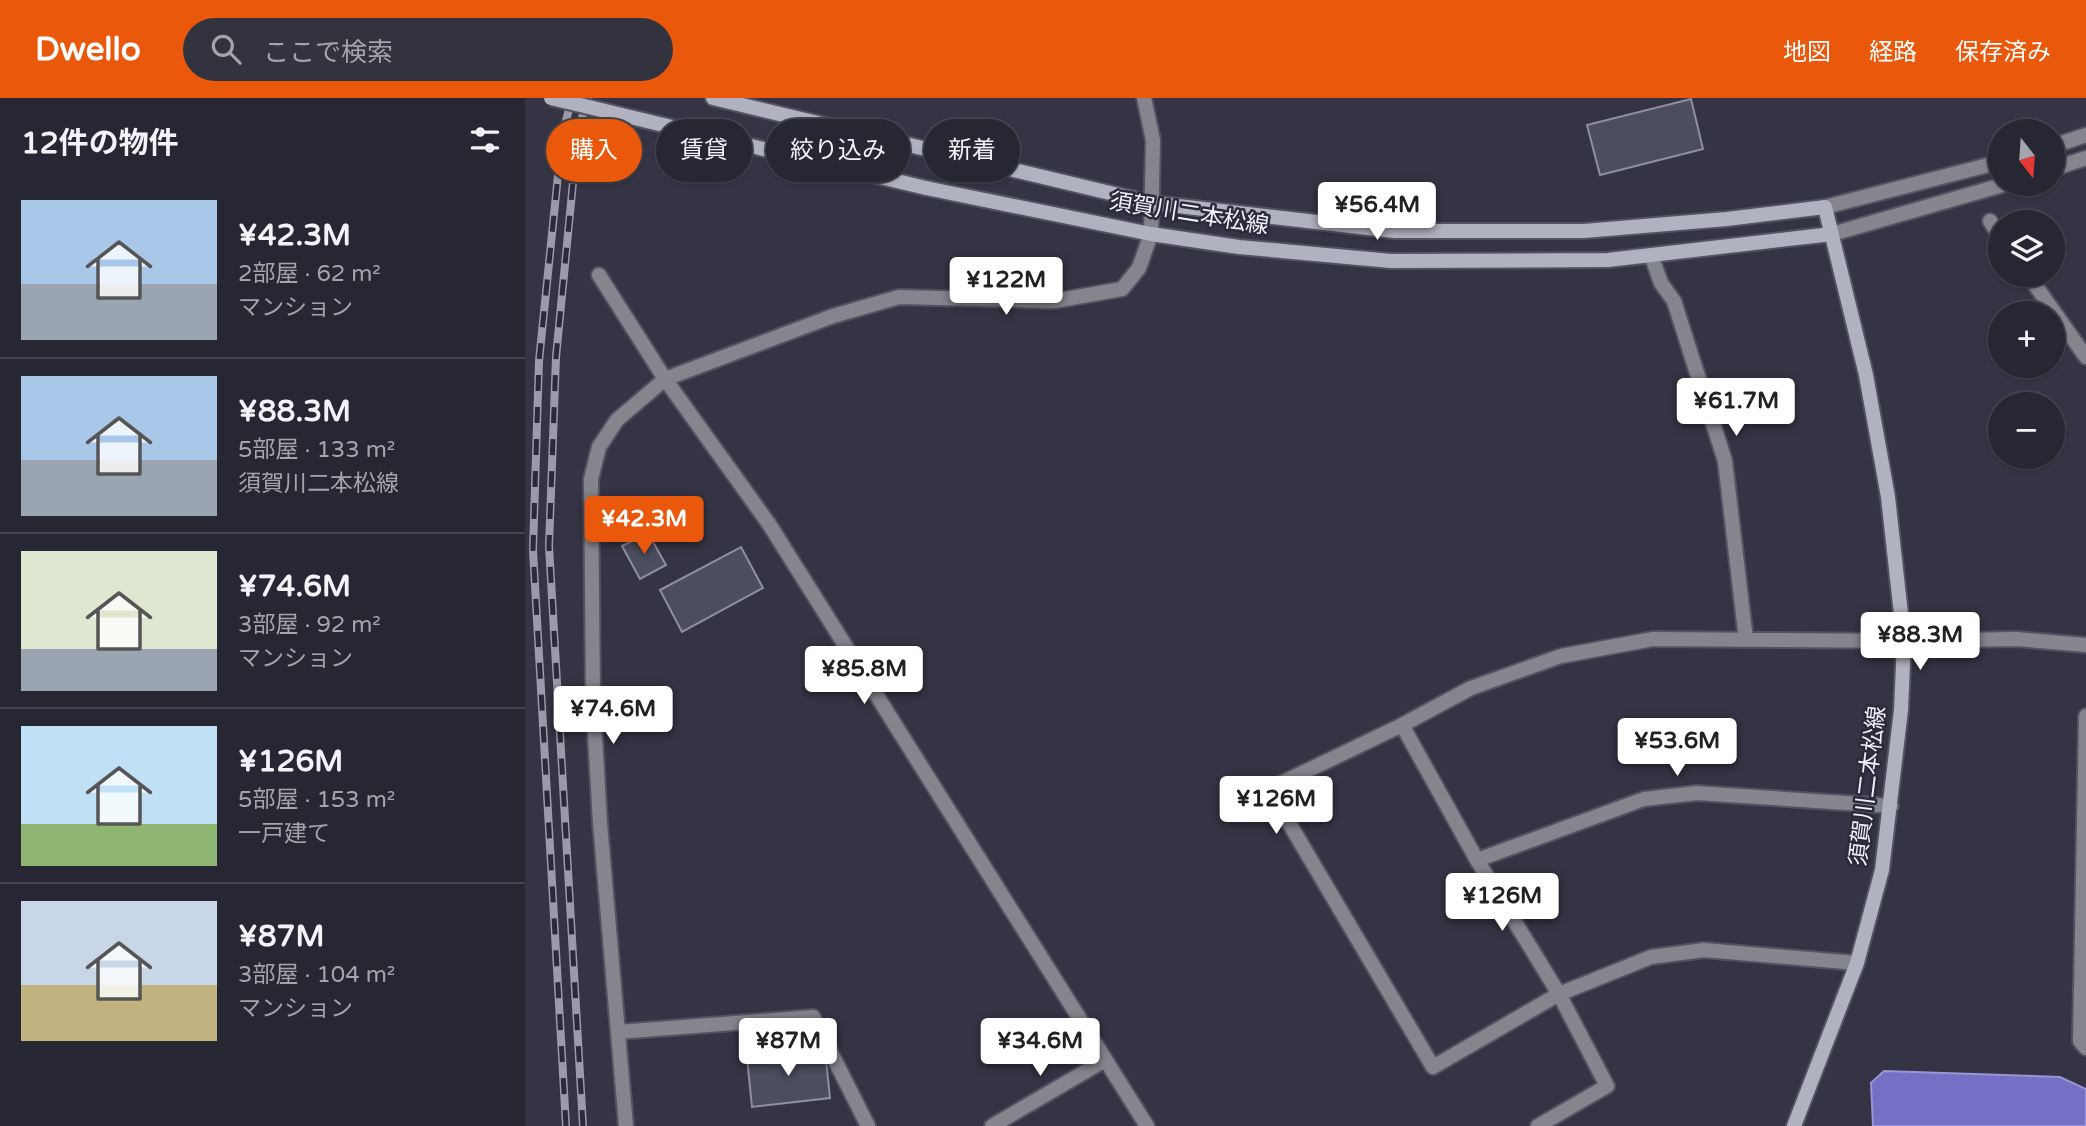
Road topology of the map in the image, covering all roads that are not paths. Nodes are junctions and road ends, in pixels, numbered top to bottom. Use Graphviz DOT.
graph roads {
  1 [pos="551,98"];
  2 [pos="713,98"];
  3 [pos="1144,98"];
  4 [pos="2086,135"];
  5 [pos="2065,142"];
  6 [pos="2086,158"];
  7 [pos="1988,165"];
  8 [pos="2065,165"];
  9 [pos="1988,189"];
  10 [pos="1152,203"];
  11 [pos="1825,207"];
  12 [pos="1151,234"];
  13 [pos="1832,234"];
  14 [pos="1651,255"];
  15 [pos="599,275"];
  16 [pos="2036,287"];
  17 [pos="2086,357"];
  18 [pos="666,379"];
  19 [pos="1746,640"];
  20 [pos="1904,640"];
  21 [pos="2086,645"];
  22 [pos="2086,716"];
  23 [pos="1402,725"];
  24 [pos="1891,806"];
  25 [pos="1477,859"];
  26 [pos="1857,963"];
  27 [pos="1559,994"];
  28 [pos="618,1032"];
  29 [pos="2086,1048"];
  30 [pos="1105,1060"];
  31 [pos="626,1126"];
  32 [pos="867,1126"];
  33 [pos="992,1126"];
  34 [pos="1147,1126"];
  35 [pos="1538,1126"];
  36 [pos="1794,1126"];
  1 -- 12 [label="main road, 須賀川二本松線, bridge"];
  2 -- 10 [label="main road, 須賀川二本松線"];
  3 -- 10 [label="street"];
  4 -- 5 [label="street"];
  6 -- 8 [label="street"];
  7 -- 11 [label="street"];
  9 -- 13 [label="street"];
  10 -- 11 [label="main road, 須賀川二本松線"];
  10 -- 12 [label="street"];
  11 -- 13 [label="main road, 須賀川二本松線"];
  12 -- 14 [label="main road, 須賀川二本松線"];
  12 -- 18 [label="street"];
  13 -- 14 [label="main road, 須賀川二本松線"];
  13 -- 20 [label="main road, 須賀川二本松線"];
  14 -- 19 [label="street"];
  15 -- 18 [label="street"];
  16 -- 17 [label="street"];
  18 -- 28 [label="street"];
  18 -- 30 [label="street"];
  19 -- 20 [label="street"];
  19 -- 23 [label="street"];
  20 -- 21 [label="street"];
  20 -- 24 [label="main road, 須賀川二本松線"];
  22 -- 29 [label="street"];
  23 -- 25 [label="street"];
  23 -- 27 [label="street"];
  24 -- 25 [label="street"];
  24 -- 26 [label="main road, 須賀川二本松線"];
  25 -- 27 [label="street"];
  26 -- 27 [label="street"];
  26 -- 36 [label="main road, 須賀川二本松線"];
  27 -- 35 [label="street"];
  28 -- 31 [label="street"];
  28 -- 32 [label="street"];
  30 -- 33 [label="street"];
  30 -- 34 [label="street"];
}
